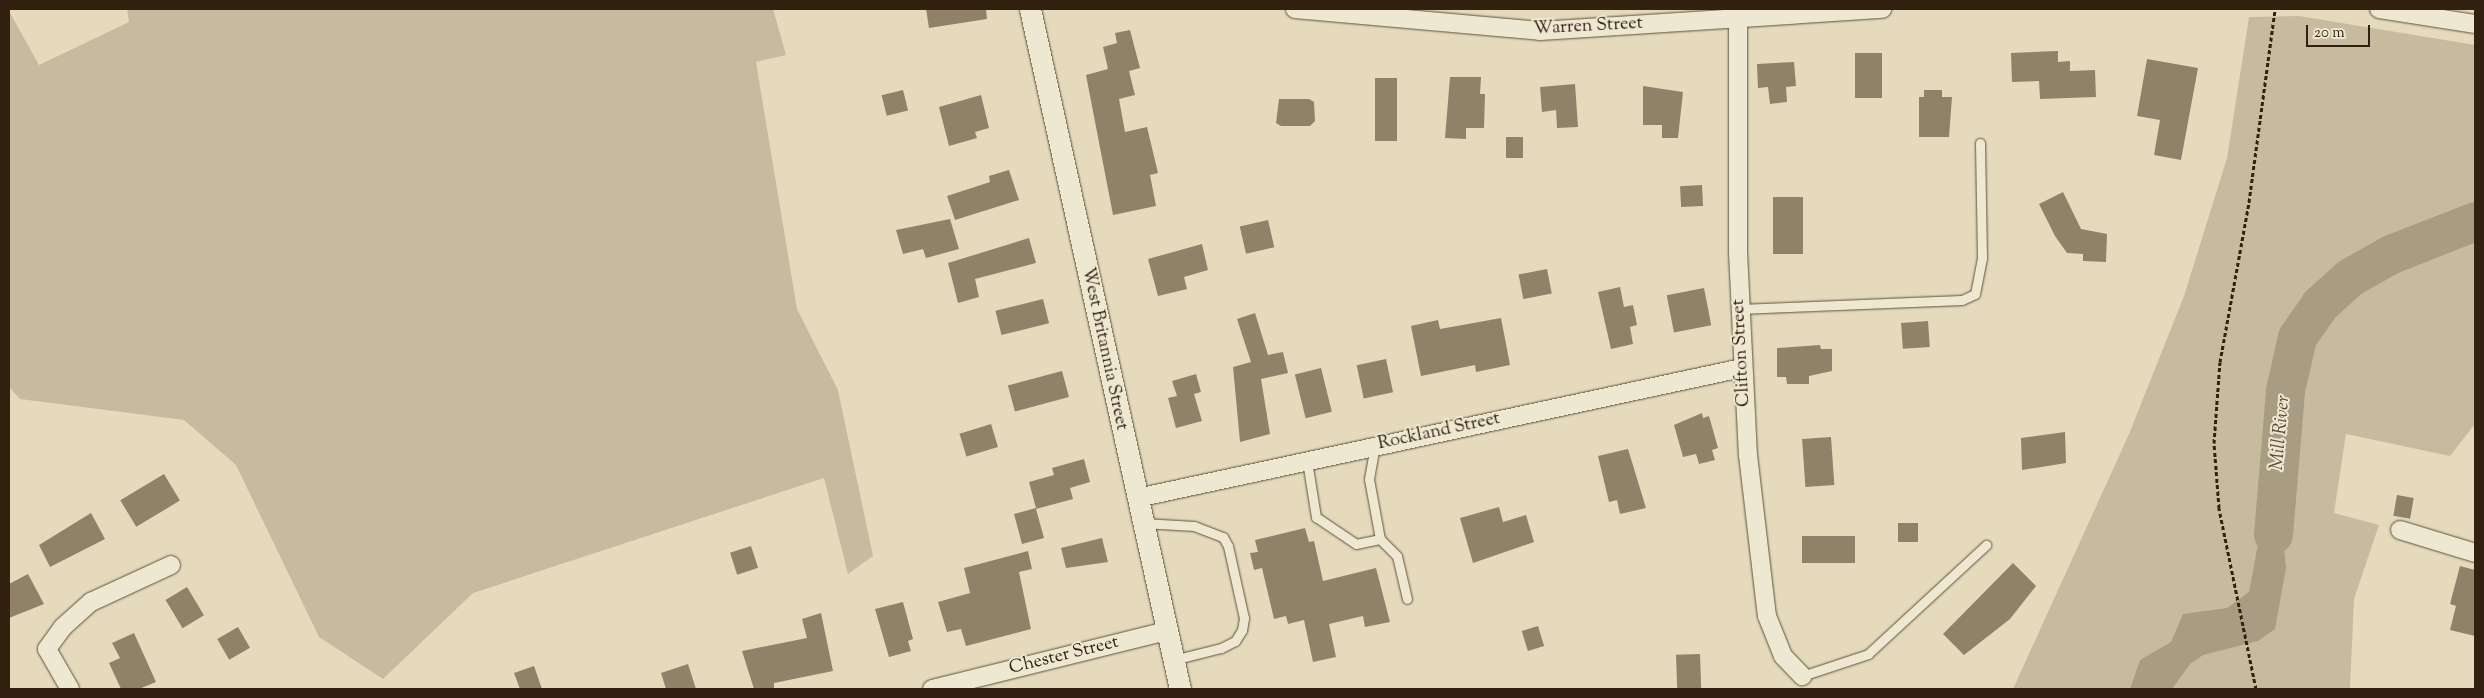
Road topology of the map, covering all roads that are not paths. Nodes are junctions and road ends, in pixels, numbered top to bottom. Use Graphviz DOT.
graph roads {
  1 [pos="1030,9"];
  2 [pos="1295,9"];
  3 [pos="1882,9"];
  4 [pos="2379,9"];
  5 [pos="1738,18"];
  6 [pos="2475,24"];
  7 [pos="1980,143"];
  8 [pos="1739,309"];
  9 [pos="1742,368"];
  10 [pos="1375,446"];
  11 [pos="1307,461"];
  12 [pos="1137,498"];
  13 [pos="1142,523"];
  14 [pos="2400,530"];
  15 [pos="1380,539"];
  16 [pos="1986,545"];
  17 [pos="2475,553"];
  18 [pos="171,565"];
  19 [pos="1407,600"];
  20 [pos="1167,630"];
  21 [pos="1173,660"];
  22 [pos="1802,676"];
  23 [pos="70,689"];
  24 [pos="932,689"];
  25 [pos="1180,689"];
  1 -- 12 [label="street, West Britannia Street"];
  2 -- 5 [label="street, Warren Street"];
  3 -- 5 [label="street, Warren Street"];
  4 -- 6 [label="street"];
  5 -- 8 [label="street, Clifton Street"];
  7 -- 8 [label="lane"];
  8 -- 9 [label="street, Clifton Street"];
  9 -- 10 [label="street, Rockland Street"];
  9 -- 22 [label="street, Clifton Street"];
  10 -- 11 [label="street, Rockland Street"];
  10 -- 15 [label="lane"];
  11 -- 12 [label="street, Rockland Street"];
  11 -- 15 [label="lane"];
  12 -- 13 [label="street, West Britannia Street"];
  13 -- 20 [label="street, West Britannia Street"];
  13 -- 21 [label="lane"];
  14 -- 17 [label="street"];
  15 -- 19 [label="lane"];
  16 -- 22 [label="lane"];
  18 -- 23 [label="street"];
  20 -- 21 [label="street, West Britannia Street"];
  20 -- 24 [label="street, Chester Street"];
  21 -- 25 [label="street, West Britannia Street"];
}
